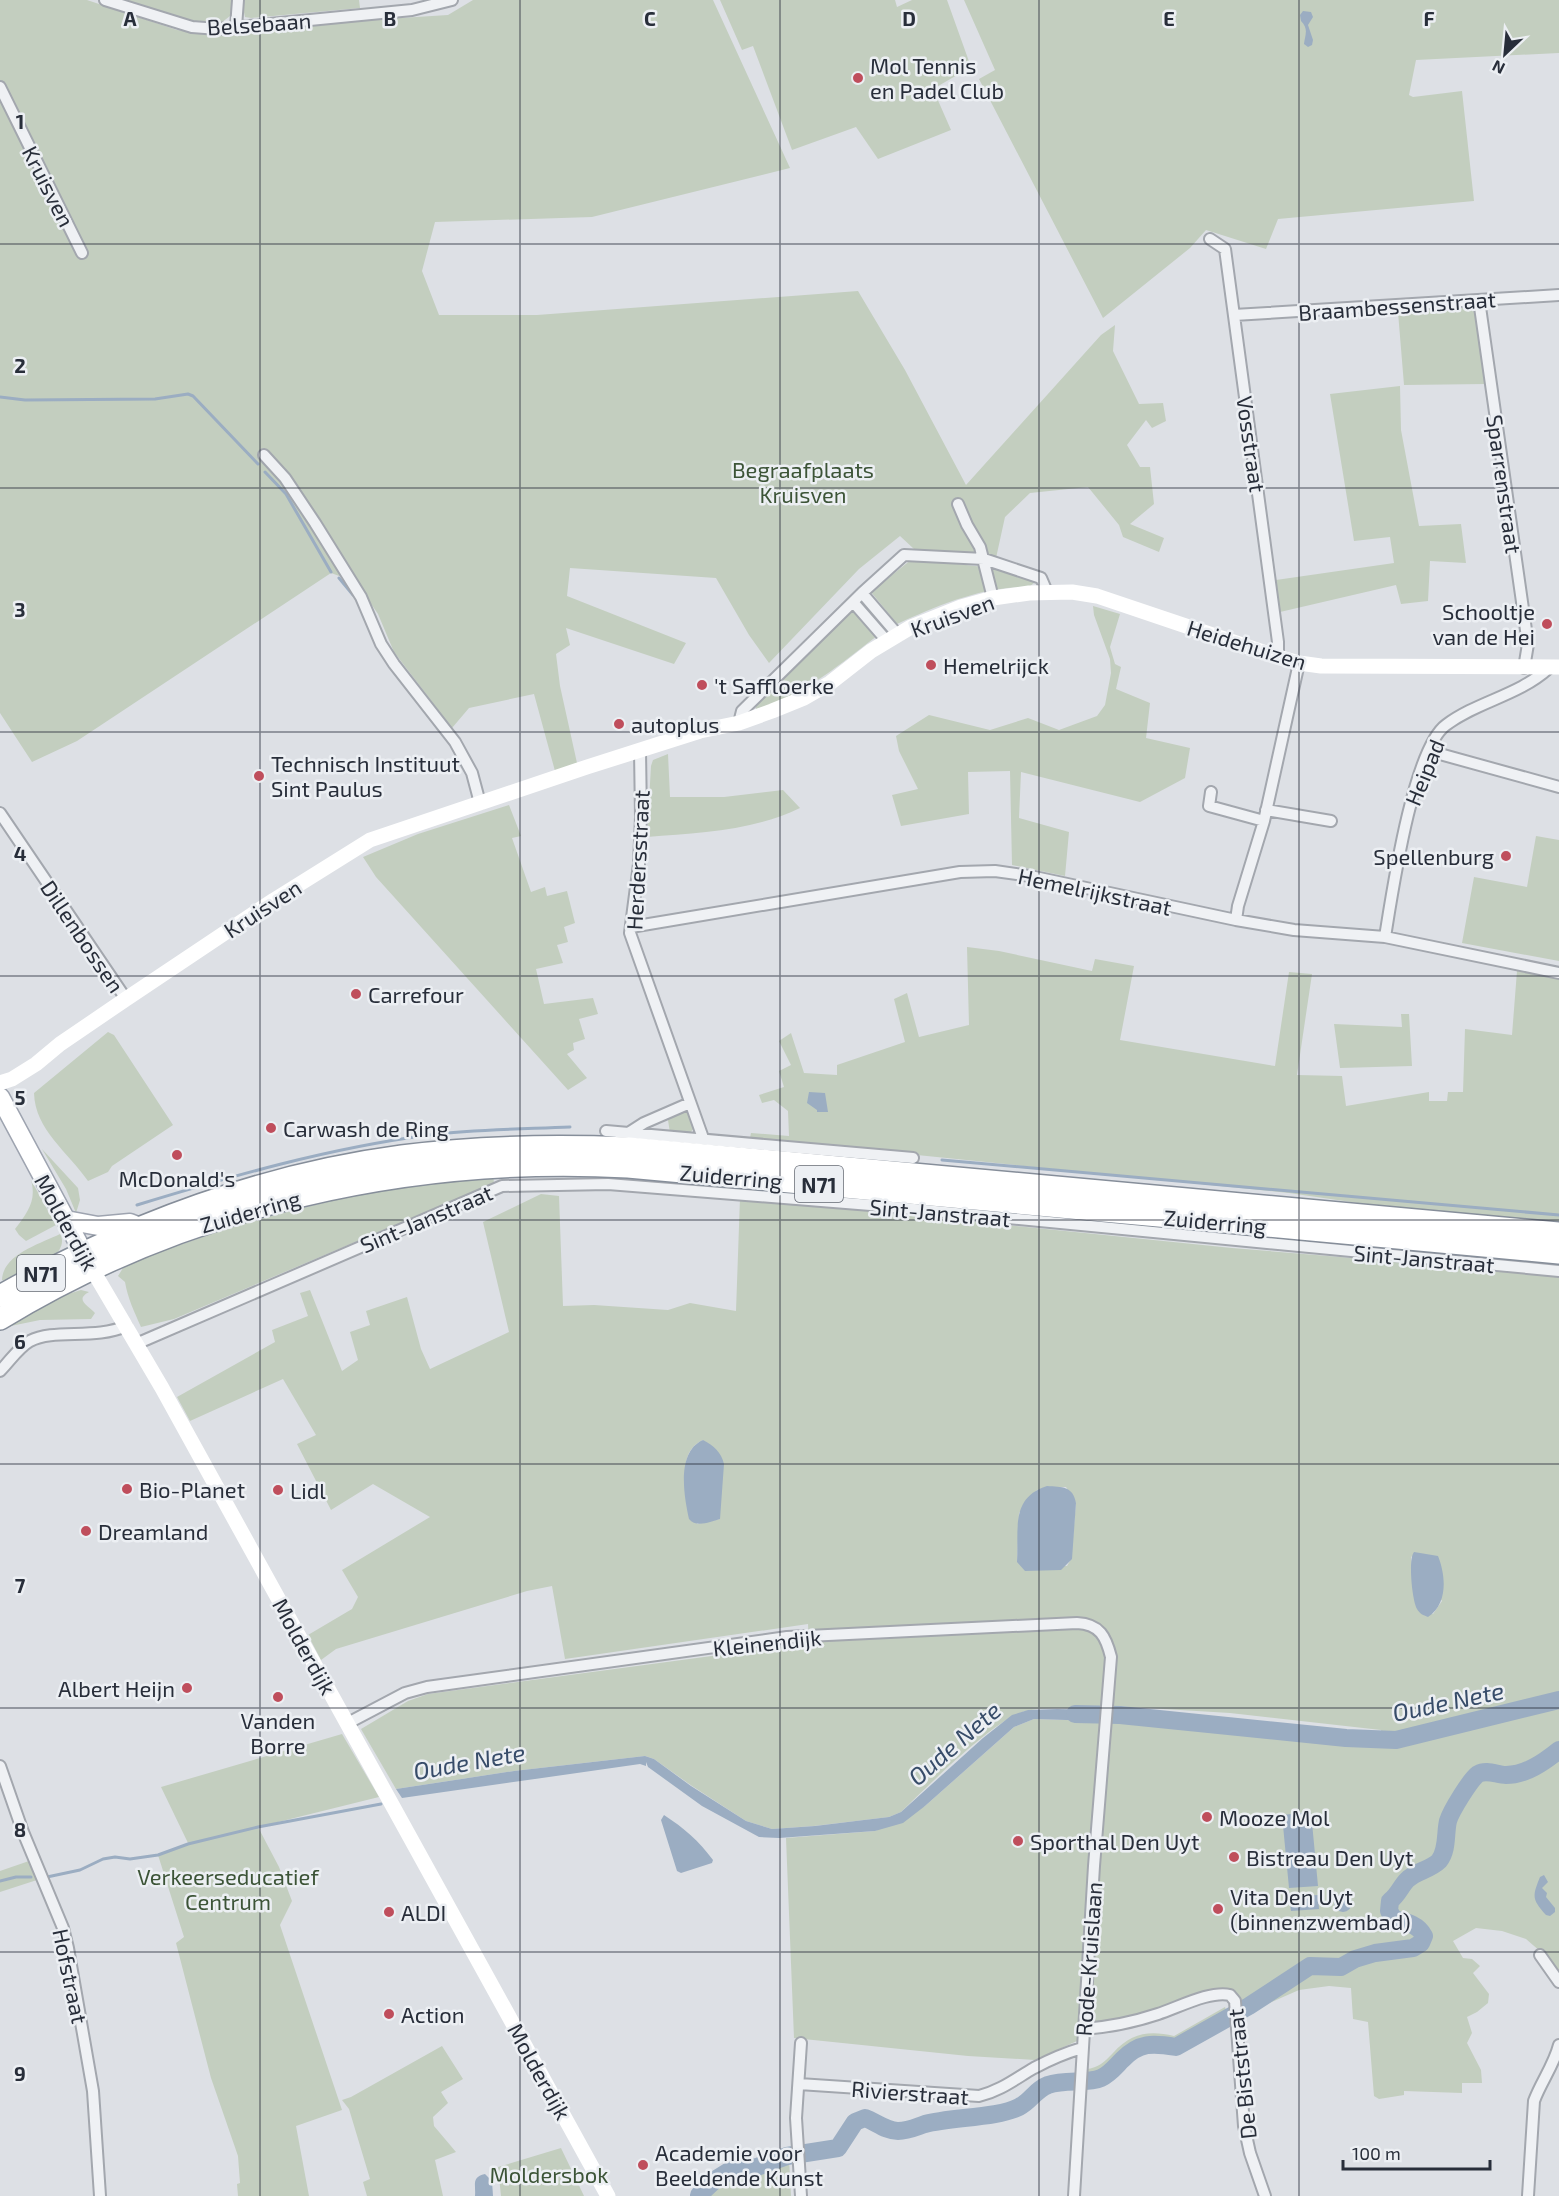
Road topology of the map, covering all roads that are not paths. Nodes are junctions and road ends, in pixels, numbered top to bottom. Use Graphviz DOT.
graph roads {
  1 [pos="105,0"];
  2 [pos="238,0"];
  3 [pos="452,0"];
  4 [pos="236,27"];
  5 [pos="0,87"];
  6 [pos="1210,239"];
  7 [pos="82,253"];
  8 [pos="1559,295"];
  9 [pos="1479,300"];
  10 [pos="1234,315"];
  11 [pos="264,455"];
  12 [pos="958,504"];
  13 [pos="984,559"];
  14 [pos="1047,592"];
  15 [pos="862,593"];
  16 [pos="993,598"];
  17 [pos="853,602"];
  18 [pos="893,638"];
  19 [pos="1278,657"];
  20 [pos="1299,663"];
  21 [pos="1524,668"];
  22 [pos="1554,668"];
  23 [pos="739,723"];
  24 [pos="640,751"];
  25 [pos="1429,751"];
  26 [pos="1559,787"];
  27 [pos="1211,792"];
  28 [pos="480,802"];
  29 [pos="0,813"];
  30 [pos="1265,816"];
  31 [pos="1331,821"];
  32 [pos="1236,920"];
  33 [pos="631,927"];
  34 [pos="1385,937"];
  35 [pos="1559,973"];
  36 [pos="126,999"];
  37 [pos="60,1044"];
  38 [pos="0,1075"];
  39 [pos="0,1083"];
  40 [pos="0,1097"];
  41 [pos="690,1103"];
  42 [pos="606,1131"];
  43 [pos="630,1132"];
  44 [pos="703,1138"];
  45 [pos="913,1158"];
  46 [pos="66,1220"];
  47 [pos="140,1227"];
  48 [pos="1559,1233"];
  49 [pos="1559,1253"];
  50 [pos="88,1261"];
  51 [pos="1559,1271"];
  52 [pos="0,1296"];
  53 [pos="0,1319"];
  54 [pos="126,1326"];
  55 [pos="136,1344"];
  56 [pos="0,1371"];
  57 [pos="348,1723"];
  58 [pos="1106,1723"];
  59 [pos="0,1766"];
  60 [pos="1540,1955"];
  61 [pos="1559,1982"];
  62 [pos="1084,2029"];
  63 [pos="801,2043"];
  64 [pos="1559,2045"];
  65 [pos="1082,2048"];
  66 [pos="1557,2062"];
  67 [pos="799,2084"];
  68 [pos="100,2196"];
  69 [pos="608,2196"];
  70 [pos="801,2196"];
  71 [pos="1074,2196"];
  72 [pos="1264,2196"];
  73 [pos="1528,2196"];
  1 -- 4 [label="street, Belsebaan"];
  2 -- 4 [label="street"];
  3 -- 4 [label="street, Belsebaan"];
  5 -- 7 [label="street, Kruisven"];
  6 -- 10 [label="street, Vosstraat"];
  8 -- 9 [label="street, Braambessenstraat"];
  9 -- 10 [label="street, Braambessenstraat"];
  9 -- 21 [label="street, Sparrenstraat"];
  10 -- 19 [label="street, Vosstraat"];
  11 -- 28 [label="street"];
  12 -- 13 [label="street"];
  13 -- 14 [label="street, Kruisven"];
  13 -- 15 [label="street, Kruisven"];
  13 -- 16 [label="street"];
  14 -- 16 [label="street, Kruisven"];
  14 -- 19 [label="street, Heidehuizen"];
  15 -- 17 [label="street, Kruisven"];
  15 -- 18 [label="street, Kruisven"];
  16 -- 18 [label="street, Kruisven"];
  17 -- 18 [label="street, Kruisven"];
  17 -- 23 [label="street, Kruisven"];
  18 -- 23 [label="street, Kruisven"];
  19 -- 20 [label="street, Heidehuizen"];
  20 -- 21 [label="street, Heidehuizen"];
  20 -- 30 [label="street"];
  21 -- 22 [label="street, Heidehuizen"];
  22 -- 25 [label="street, Heipad"];
  23 -- 24 [label="street, Kruisven"];
  24 -- 28 [label="street, Kruisven"];
  24 -- 33 [label="street, Herdersstraat"];
  25 -- 26 [label="street"];
  25 -- 34 [label="street, Heipad"];
  27 -- 30 [label="street"];
  28 -- 36 [label="street, Kruisven"];
  29 -- 36 [label="street, Dillenbossen"];
  30 -- 31 [label="street"];
  30 -- 32 [label="street"];
  32 -- 33 [label="street, Hemelrijkstraat"];
  32 -- 34 [label="street, Hemelrijkstraat"];
  33 -- 41 [label="street, Herdersstraat"];
  34 -- 35 [label="street, Hemelrijkstraat"];
  36 -- 37 [label="street, Kruisven"];
  37 -- 38 [label="street, Kruisven"];
  37 -- 39 [label="street, Kruisven"];
  40 -- 46 [label="main road, Molderdijk"];
  41 -- 43 [label="street"];
  41 -- 44 [label="street, Herdersstraat"];
  42 -- 43 [label="street"];
  43 -- 44 [label="street"];
  44 -- 45 [label="street"];
  46 -- 47 [label="main road"];
  46 -- 50 [label="main road, Molderdijk"];
  47 -- 48 [label="highway, Zuiderring / N71"];
  47 -- 50 [label="highway, Zuiderring / N71"];
  49 -- 50 [label="highway, Zuiderring / N71"];
  50 -- 52 [label="highway, Zuiderring / N71"];
  50 -- 53 [label="highway, Zuiderring / N71"];
  50 -- 54 [label="street, Molderdijk"];
  51 -- 55 [label="street, Sint-Janstraat"];
  54 -- 55 [label="street, Molderdijk"];
  54 -- 56 [label="street"];
  55 -- 57 [label="street, Molderdijk"];
  57 -- 58 [label="street, Kleinendijk"];
  57 -- 69 [label="street, Molderdijk"];
  58 -- 62 [label="street, Rode-Kruislaan"];
  59 -- 68 [label="street, Hofstraat"];
  60 -- 61 [label="street"];
  62 -- 65 [label="street, Rode-Kruislaan"];
  62 -- 72 [label="street, De Biststraat"];
  63 -- 67 [label="street"];
  64 -- 66 [label="street"];
  65 -- 67 [label="street, Rivierstraat"];
  65 -- 71 [label="street, Rode-Kruislaan"];
  66 -- 73 [label="street"];
  67 -- 70 [label="street"];
}
